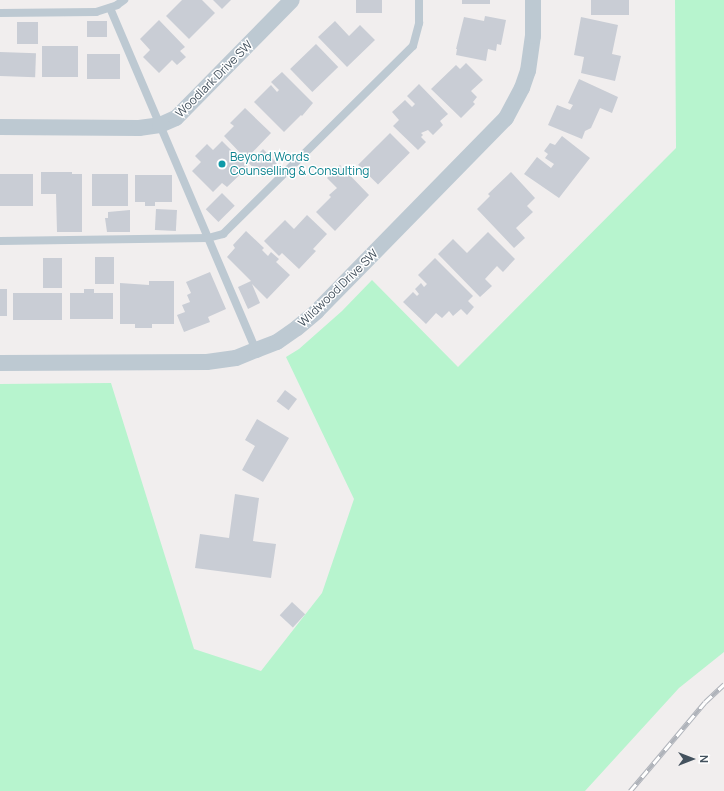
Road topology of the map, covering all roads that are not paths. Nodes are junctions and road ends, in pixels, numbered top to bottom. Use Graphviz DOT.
graph roads {
  1 [pos="124,0"];
  2 [pos="292,0"];
  3 [pos="419,0"];
  4 [pos="533,0"];
  5 [pos="110,8"];
  6 [pos="0,13"];
  7 [pos="160,125"];
  8 [pos="0,127"];
  9 [pos="208,238"];
  10 [pos="0,241"];
  11 [pos="256,350"];
  12 [pos="0,363"];
  1 -- 5 [label="lane"];
  2 -- 7 [label="street, Woodlark Drive SW"];
  3 -- 9 [label="lane"];
  4 -- 11 [label="street, Wildwood Drive SW"];
  5 -- 6 [label="lane"];
  5 -- 7 [label="lane"];
  7 -- 8 [label="street, Woodlark Drive SW"];
  7 -- 9 [label="lane"];
  9 -- 10 [label="lane"];
  9 -- 11 [label="lane"];
  11 -- 12 [label="street, Wildwood Drive SW"];
}
